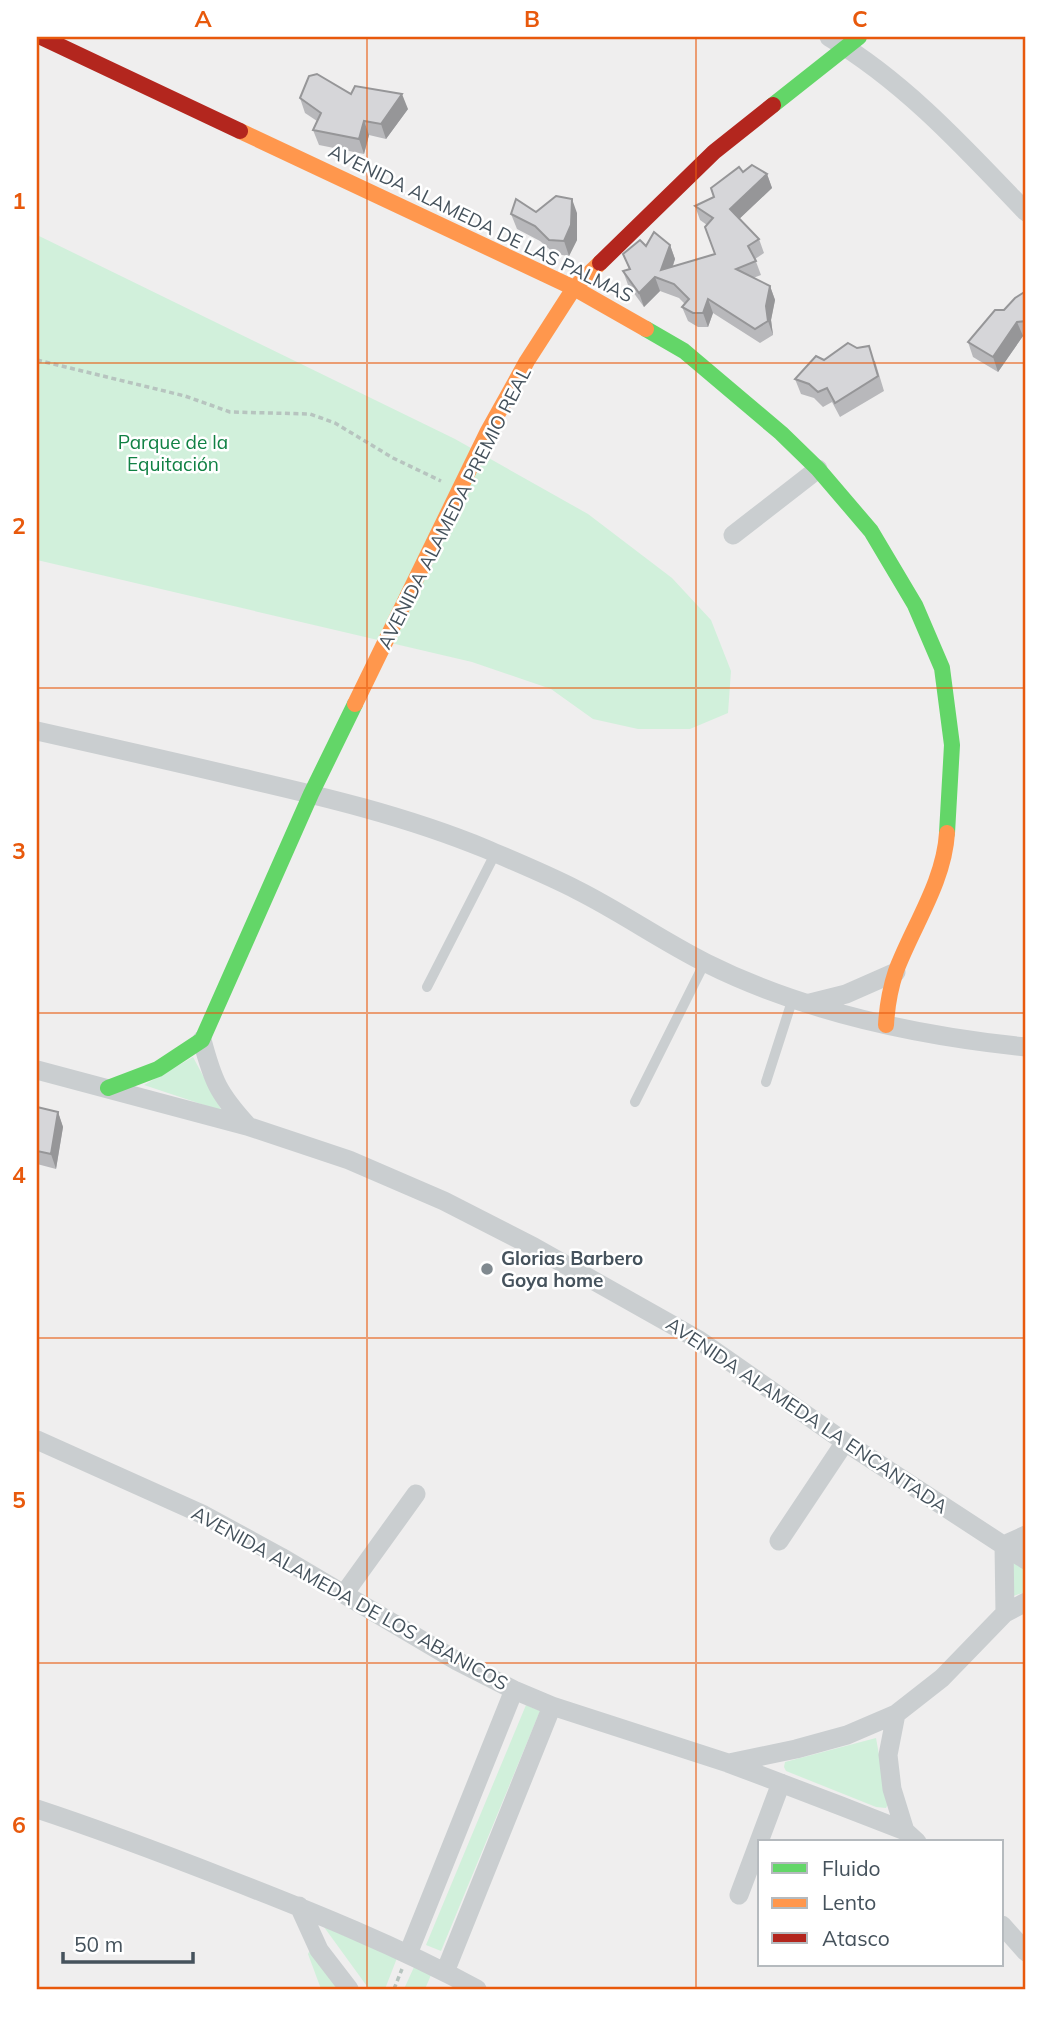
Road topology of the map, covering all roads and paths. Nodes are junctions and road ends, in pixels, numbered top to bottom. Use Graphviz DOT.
graph roads {
  1 [pos="41,37"];
  2 [pos="845,40"];
  3 [pos="1026,212"];
  4 [pos="575,288"];
  5 [pos="37,360"];
  6 [pos="818,469"];
  7 [pos="459,490"];
  8 [pos="733,535"];
  9 [pos="37,731"];
  10 [pos="311,794"];
  11 [pos="495,854"];
  12 [pos="705,962"];
  13 [pos="896,972"];
  14 [pos="426,986"];
  15 [pos="801,1000"];
  16 [pos="886,1025"];
  17 [pos="202,1040"];
  18 [pos="1026,1047"];
  19 [pos="37,1070"];
  20 [pos="766,1083"];
  21 [pos="108,1088"];
  22 [pos="635,1102"];
  23 [pos="247,1126"];
  24 [pos="37,1440"];
  25 [pos="845,1442"];
  26 [pos="416,1494"];
  27 [pos="1026,1535"];
  28 [pos="779,1541"];
  29 [pos="1004,1545"];
  30 [pos="1026,1560"];
  31 [pos="344,1594"];
  32 [pos="1026,1602"];
  33 [pos="1005,1612"];
  34 [pos="514,1690"];
  35 [pos="552,1706"];
  36 [pos="896,1714"];
  37 [pos="728,1763"];
  38 [pos="781,1783"];
  39 [pos="37,1809"];
  40 [pos="911,1837"];
  41 [pos="760,1840"];
  42 [pos="758,1844"];
  43 [pos="739,1895"];
  44 [pos="299,1906"];
  45 [pos="1004,1926"];
  46 [pos="1026,1952"];
  47 [pos="408,1954"];
  48 [pos="445,1972"];
  49 [pos="349,1989"];
  50 [pos="477,1989"];
  1 -- 4 [label="street, AVENIDA ALAMEDA DE LAS PALMAS"];
  2 -- 3 [label="street"];
  2 -- 4 [label="street, AVENIDA ALAMEDA PREMIO REAL"];
  4 -- 6 [label="street, AVENIDA ALAMEDA DE LAS PALMAS"];
  4 -- 7 [label="street, AVENIDA ALAMEDA PREMIO REAL"];
  5 -- 7 [label="path"];
  6 -- 8 [label="street"];
  6 -- 13 [label="street, AVENIDA ALAMEDA DE LAS PALMAS"];
  7 -- 10 [label="street, AVENIDA ALAMEDA PREMIO REAL"];
  9 -- 10 [label="street"];
  10 -- 11 [label="street"];
  10 -- 17 [label="street, AVENIDA ALAMEDA PREMIO REAL"];
  11 -- 12 [label="street"];
  11 -- 14 [label="lane"];
  12 -- 15 [label="street"];
  12 -- 22 [label="lane"];
  13 -- 15 [label="street"];
  13 -- 16 [label="street, AVENIDA ALAMEDA DE LAS PALMAS"];
  15 -- 16 [label="street"];
  15 -- 20 [label="lane"];
  16 -- 18 [label="street"];
  17 -- 21 [label="street, AVENIDA ALAMEDA PREMIO REAL"];
  17 -- 23 [label="street"];
  19 -- 21 [label="street, AVENIDA ALAMEDA LA ENCANTADA"];
  21 -- 23 [label="street, AVENIDA ALAMEDA LA ENCANTADA"];
  23 -- 25 [label="street, AVENIDA ALAMEDA LA ENCANTADA"];
  24 -- 31 [label="street, AVENIDA ALAMEDA DE LOS ABANICOS"];
  25 -- 28 [label="street"];
  25 -- 29 [label="street, AVENIDA ALAMEDA LA ENCANTADA"];
  26 -- 31 [label="street"];
  27 -- 29 [label="street"];
  29 -- 30 [label="street, AVENIDA ALAMEDA LA ENCANTADA"];
  29 -- 33 [label="street"];
  31 -- 34 [label="street, AVENIDA ALAMEDA DE LOS ABANICOS"];
  32 -- 33 [label="street"];
  33 -- 36 [label="street"];
  34 -- 35 [label="street, AVENIDA ALAMEDA DE LOS ABANICOS"];
  34 -- 47 [label="street"];
  35 -- 37 [label="street, AVENIDA ALAMEDA DE LOS ABANICOS"];
  35 -- 48 [label="street"];
  36 -- 37 [label="street"];
  36 -- 40 [label="street"];
  37 -- 38 [label="street, AVENIDA ALAMEDA DE LOS ABANICOS"];
  38 -- 40 [label="street, AVENIDA ALAMEDA DE LOS ABANICOS"];
  38 -- 41 [label="street"];
  39 -- 44 [label="street"];
  42 -- 43 [label="street"];
  44 -- 47 [label="street"];
  44 -- 49 [label="street"];
  45 -- 46 [label="street"];
  47 -- 48 [label="street"];
  48 -- 50 [label="street"];
}
